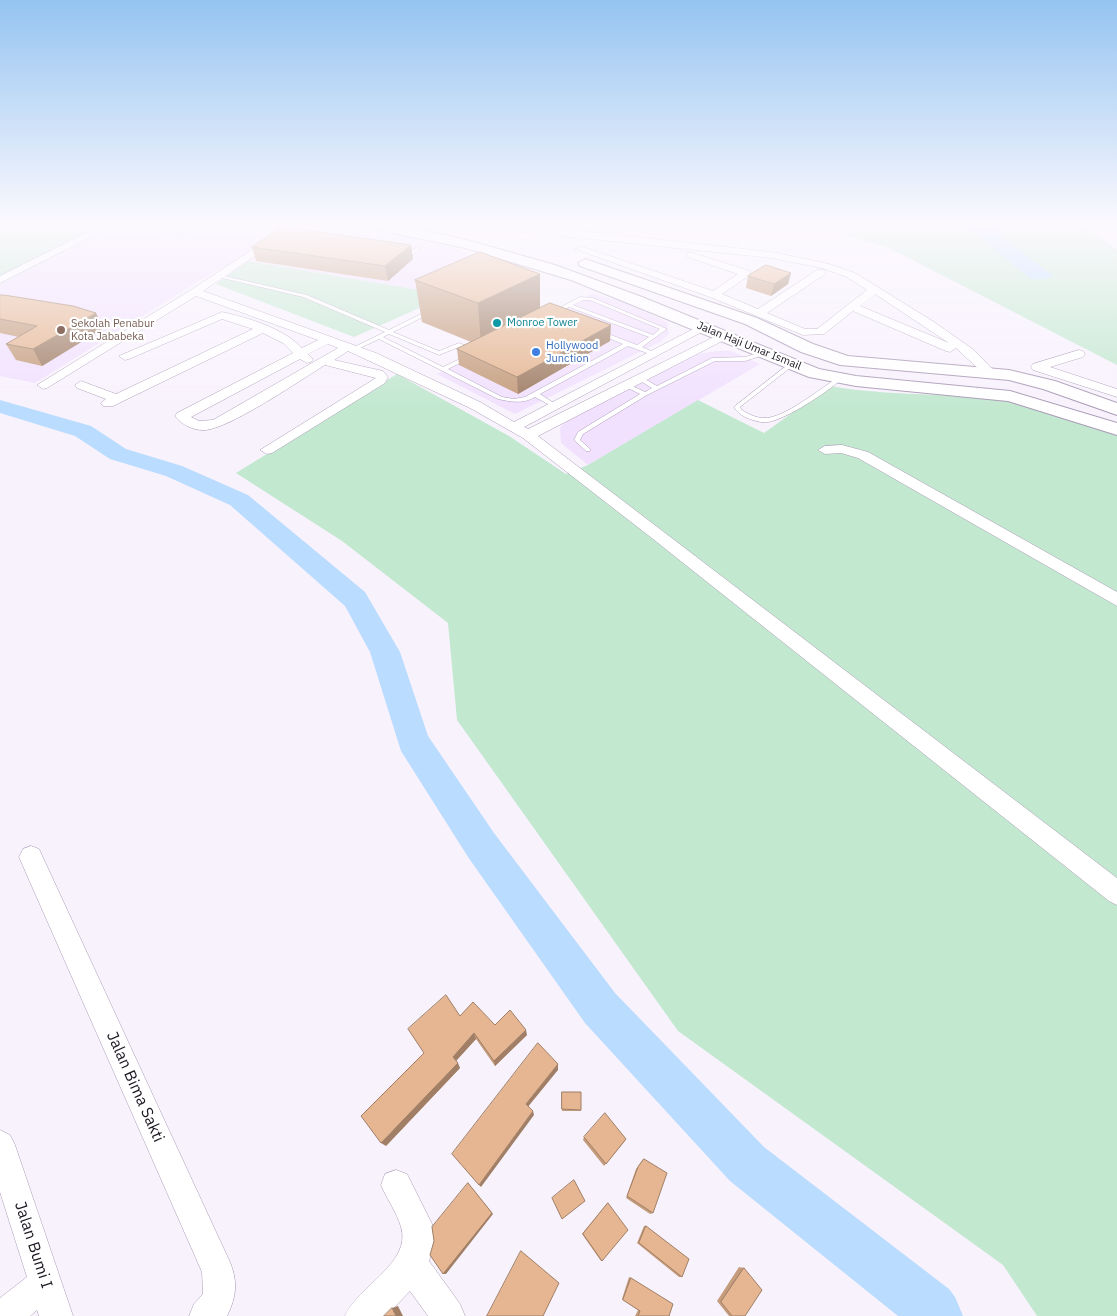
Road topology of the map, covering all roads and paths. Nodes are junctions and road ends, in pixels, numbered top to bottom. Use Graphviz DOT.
graph roads {
  1 [pos="208,283"];
  2 [pos="252,283"];
  3 [pos="593,283"];
  4 [pos="647,283"];
  5 [pos="680,283"];
  6 [pos="730,283"];
  7 [pos="804,283"];
  8 [pos="852,283"];
  9 [pos="861,283"];
  10 [pos="195,292"];
  11 [pos="871,292"];
  12 [pos="714,295"];
  13 [pos="568,305"];
  14 [pos="852,307"];
  15 [pos="434,309"];
  16 [pos="543,310"];
  17 [pos="552,314"];
  18 [pos="758,314"];
  19 [pos="560,317"];
  20 [pos="544,318"];
  21 [pos="705,327"];
  22 [pos="261,330"];
  23 [pos="594,330"];
  24 [pos="389,331"];
  25 [pos="378,336"];
  26 [pos="724,336"];
  27 [pos="654,337"];
  28 [pos="327,340"];
  29 [pos="627,344"];
  30 [pos="351,348"];
  31 [pos="636,348"];
  32 [pos="478,352"];
  33 [pos="766,353"];
  34 [pos="970,353"];
  35 [pos="298,354"];
  36 [pos="654,354"];
  37 [pos="1079,354"];
  38 [pos="125,356"];
  39 [pos="1058,360"];
  40 [pos="670,362"];
  41 [pos="319,363"];
  42 [pos="792,364"];
  43 [pos="444,369"];
  44 [pos="989,372"];
  45 [pos="639,378"];
  46 [pos="840,378"];
  47 [pos="1053,380"];
  48 [pos="626,384"];
  49 [pos="43,385"];
  50 [pos="81,385"];
  51 [pos="657,388"];
  52 [pos="1115,392"];
  53 [pos="534,394"];
  54 [pos="645,394"];
  55 [pos="112,401"];
  56 [pos="555,406"];
  57 [pos="1117,409"];
  58 [pos="1117,429"];
  59 [pos="521,431"];
  60 [pos="267,450"];
  61 [pos="588,450"];
  62 [pos="825,450"];
  63 [pos="1117,600"];
  64 [pos="31,857"];
  65 [pos="1117,894"];
  66 [pos="2,1157"];
  67 [pos="396,1185"];
  68 [pos="411,1264"];
  69 [pos="45,1282"];
  70 [pos="4,1316"];
  71 [pos="56,1316"];
  72 [pos="206,1316"];
  73 [pos="362,1316"];
  74 [pos="448,1316"];
  1 -- 10 [label="street"];
  2 -- 24 [label="lane"];
  3 -- 21 [label="main road, Jalan Haji Umar Ismail"];
  4 -- 44 [label="main road, Jalan Haji Umar Ismail"];
  5 -- 12 [label="street"];
  6 -- 12 [label="street"];
  7 -- 18 [label="street"];
  8 -- 11 [label="street"];
  9 -- 11 [label="street"];
  10 -- 28 [label="street"];
  10 -- 49 [label="street"];
  11 -- 14 [label="street"];
  11 -- 34 [label="street"];
  12 -- 18 [label="street"];
  13 -- 17 [label="lane"];
  13 -- 27 [label="lane"];
  13 -- 27 [label="lane"];
  14 -- 18 [label="street"];
  14 -- 34 [label="street"];
  15 -- 24 [label="lane"];
  16 -- 17 [label="lane"];
  17 -- 19 [label="lane"];
  17 -- 20 [label="lane"];
  21 -- 26 [label="main road, Jalan Haji Umar Ismail"];
  21 -- 36 [label="street"];
  22 -- 35 [label="street"];
  22 -- 38 [label="street"];
  22 -- 55 [label="street"];
  23 -- 29 [label="lane"];
  24 -- 25 [label="lane"];
  24 -- 32 [label="lane"];
  25 -- 30 [label="lane"];
  25 -- 43 [label="lane"];
  26 -- 33 [label="main road, Jalan Haji Umar Ismail"];
  26 -- 40 [label="street"];
  27 -- 31 [label="lane"];
  28 -- 30 [label="street"];
  28 -- 35 [label="street"];
  29 -- 31 [label="lane"];
  29 -- 53 [label="lane"];
  30 -- 41 [label="street"];
  30 -- 59 [label="street"];
  31 -- 36 [label="lane"];
  32 -- 43 [label="lane"];
  33 -- 42 [label="main road, Jalan Haji Umar Ismail"];
  33 -- 51 [label="lane"];
  34 -- 44 [label="street"];
  35 -- 41 [label="street"];
  35 -- 41 [label="street"];
  36 -- 40 [label="street"];
  36 -- 56 [label="street"];
  37 -- 39 [label="street"];
  39 -- 47 [label="street"];
  39 -- 52 [label="street"];
  40 -- 45 [label="street"];
  41 -- 60 [label="street"];
  42 -- 46 [label="main road, Jalan Haji Umar Ismail"];
  42 -- 46 [label="lane"];
  43 -- 53 [label="lane"];
  44 -- 47 [label="main road, Jalan Haji Umar Ismail"];
  45 -- 48 [label="street"];
  45 -- 51 [label="lane"];
  46 -- 58 [label="main road, Jalan Haji Umar Ismail"];
  47 -- 52 [label="street"];
  47 -- 57 [label="main road, Jalan Haji Umar Ismail"];
  48 -- 54 [label="lane"];
  48 -- 59 [label="street"];
  50 -- 55 [label="street"];
  51 -- 54 [label="lane"];
  53 -- 56 [label="lane"];
  54 -- 61 [label="lane"];
  56 -- 59 [label="street"];
  59 -- 65 [label="street"];
  62 -- 63 [label="street"];
  64 -- 72 [label="street, Jalan Bima Sakti"];
  66 -- 69 [label="street, Jalan Bumi I"];
  67 -- 68 [label="street"];
  68 -- 73 [label="street"];
  68 -- 74 [label="street"];
  69 -- 70 [label="street"];
  69 -- 71 [label="street, Jalan Bumi I"];
}
